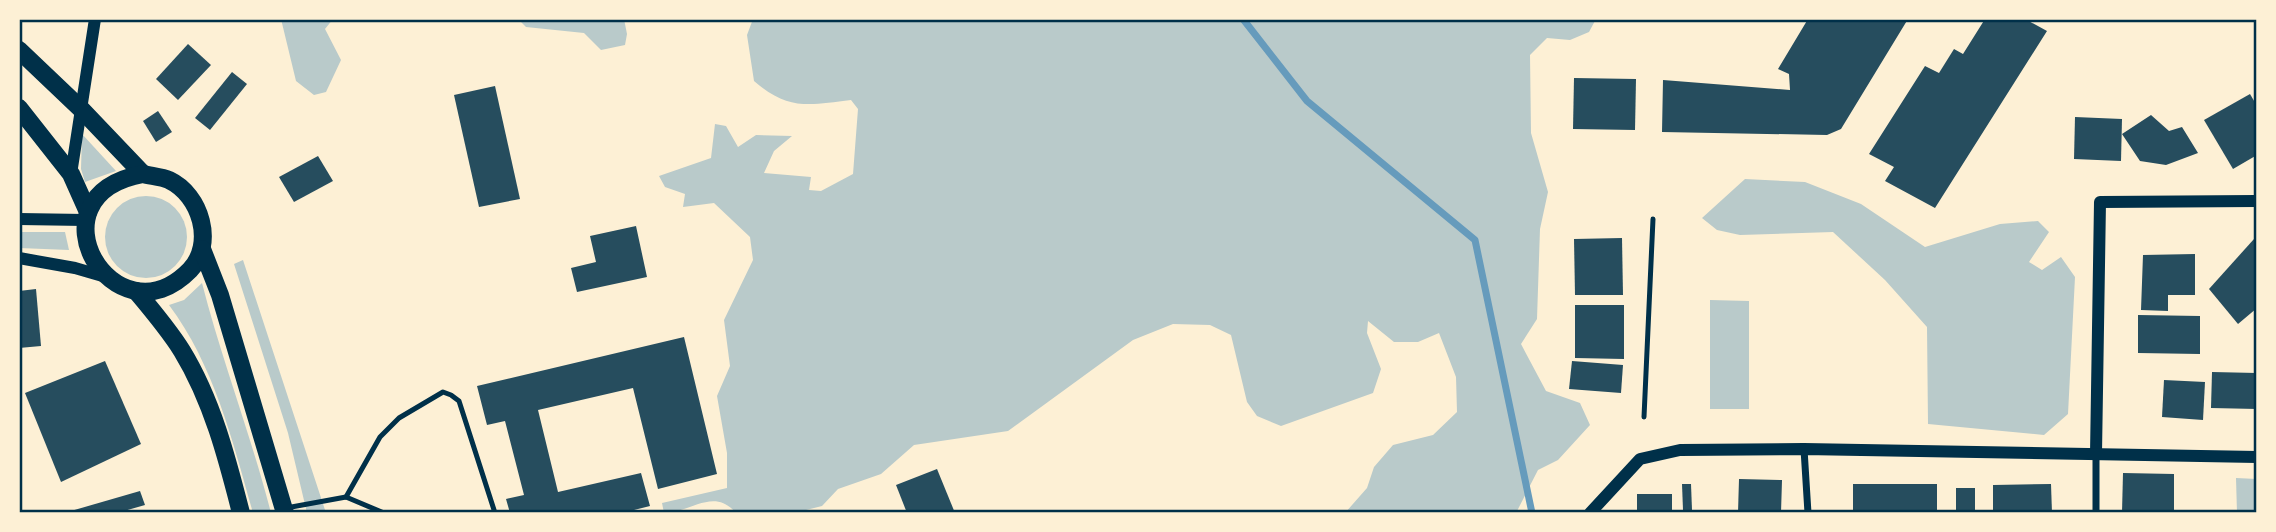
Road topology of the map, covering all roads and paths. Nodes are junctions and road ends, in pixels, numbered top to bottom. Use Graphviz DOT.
graph roads {
  1 [pos="95,19"];
  2 [pos="19,50"];
  3 [pos="19,108"];
  4 [pos="81,109"];
  5 [pos="71,174"];
  6 [pos="144,174"];
  7 [pos="2257,201"];
  8 [pos="86,216"];
  9 [pos="19,219"];
  10 [pos="1653,219"];
  11 [pos="202,248"];
  12 [pos="19,258"];
  13 [pos="106,277"];
  14 [pos="136,291"];
  15 [pos="1644,417"];
  16 [pos="1804,449"];
  17 [pos="2096,454"];
  18 [pos="2257,457"];
  19 [pos="346,498"];
  20 [pos="284,510"];
  21 [pos="241,513"];
  22 [pos="384,513"];
  23 [pos="495,513"];
  24 [pos="1590,513"];
  25 [pos="1808,513"];
  26 [pos="2096,513"];
  1 -- 4 [label="street"];
  2 -- 4 [label="main road"];
  3 -- 5 [label="main road"];
  4 -- 5 [label="street"];
  4 -- 6 [label="main road"];
  5 -- 8 [label="main road"];
  6 -- 8 [label="main road"];
  6 -- 11 [label="main road"];
  7 -- 17 [label="street"];
  8 -- 9 [label="street"];
  8 -- 13 [label="main road"];
  10 -- 15 [label="lane"];
  11 -- 14 [label="main road"];
  11 -- 20 [label="main road"];
  12 -- 13 [label="street"];
  13 -- 14 [label="main road"];
  14 -- 21 [label="main road"];
  16 -- 17 [label="street"];
  16 -- 24 [label="street"];
  16 -- 25 [label="street"];
  17 -- 18 [label="street"];
  17 -- 26 [label="street"];
  19 -- 20 [label="lane"];
  19 -- 22 [label="lane"];
  19 -- 23 [label="lane"];
}
